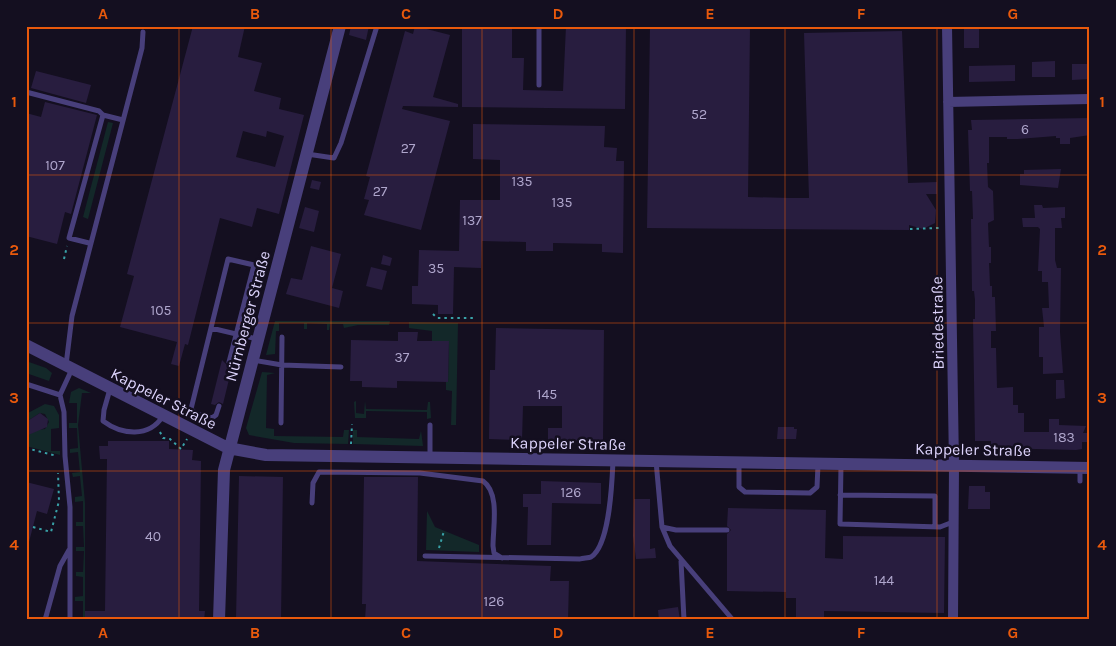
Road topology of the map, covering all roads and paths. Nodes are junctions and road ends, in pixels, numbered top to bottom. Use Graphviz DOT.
graph roads {
  1 [pos="340,26"];
  2 [pos="377,26"];
  3 [pos="539,26"];
  4 [pos="947,26"];
  5 [pos="143,32"];
  6 [pos="539,85"];
  7 [pos="26,92"];
  8 [pos="1090,99"];
  9 [pos="948,102"];
  10 [pos="103,115"];
  11 [pos="123,120"];
  12 [pos="306,154"];
  13 [pos="939,219"];
  14 [pos="910,229"];
  15 [pos="89,243"];
  16 [pos="433,314"];
  17 [pos="474,318"];
  18 [pos="211,328"];
  19 [pos="236,334"];
  20 [pos="282,337"];
  21 [pos="258,340"];
  22 [pos="26,345"];
  23 [pos="253,360"];
  24 [pos="229,362"];
  25 [pos="282,365"];
  26 [pos="342,366"];
  27 [pos="69,367"];
  28 [pos="26,384"];
  29 [pos="110,389"];
  30 [pos="60,395"];
  31 [pos="219,406"];
  32 [pos="160,420"];
  33 [pos="281,423"];
  34 [pos="352,424"];
  35 [pos="430,425"];
  36 [pos="185,442"];
  37 [pos="26,448"];
  38 [pos="228,448"];
  39 [pos="57,456"];
  40 [pos="65,456"];
  41 [pos="351,456"];
  42 [pos="430,457"];
  43 [pos="613,460"];
  44 [pos="656,461"];
  45 [pos="738,462"];
  46 [pos="818,463"];
  47 [pos="841,463"];
  48 [pos="57,464"];
  49 [pos="954,465"];
  50 [pos="1085,468"];
  51 [pos="58,471"];
  52 [pos="1080,481"];
  53 [pos="840,495"];
  54 [pos="312,503"];
  55 [pos="954,522"];
  56 [pos="935,526"];
  57 [pos="33,527"];
  58 [pos="662,527"];
  59 [pos="727,530"];
  60 [pos="444,532"];
  61 [pos="70,547"];
  62 [pos="425,556"];
  63 [pos="436,556"];
  64 [pos="502,558"];
  65 [pos="680,561"];
  66 [pos="45,620"];
  67 [pos="70,620"];
  68 [pos="219,620"];
  69 [pos="684,620"];
  70 [pos="733,620"];
  71 [pos="952,620"];
  1 -- 12 [label="street, Nürnberger Straße"];
  2 -- 12 [label="lane"];
  3 -- 6 [label="lane"];
  4 -- 9 [label="street, Briedestraße"];
  5 -- 11 [label="lane"];
  7 -- 10 [label="lane"];
  8 -- 9 [label="street"];
  9 -- 49 [label="street, Briedestraße"];
  10 -- 11 [label="lane"];
  10 -- 15 [label="lane"];
  11 -- 15 [label="lane"];
  12 -- 21 [label="street, Nürnberger Straße"];
  13 -- 14 [label="path"];
  15 -- 27 [label="lane"];
  16 -- 17 [label="path"];
  18 -- 19 [label="lane"];
  18 -- 19 [label="lane"];
  18 -- 31 [label="lane"];
  19 -- 21 [label="lane"];
  19 -- 24 [label="lane"];
  20 -- 25 [label="lane"];
  21 -- 23 [label="street, Nürnberger Straße"];
  22 -- 27 [label="street, Kappeler Straße"];
  23 -- 25 [label="lane"];
  23 -- 38 [label="street, Nürnberger Straße"];
  25 -- 26 [label="lane"];
  25 -- 33 [label="lane"];
  27 -- 29 [label="street, Kappeler Straße"];
  27 -- 30 [label="lane"];
  28 -- 30 [label="lane"];
  29 -- 32 [label="street, Kappeler Straße"];
  29 -- 32 [label="lane"];
  30 -- 40 [label="lane"];
  32 -- 36 [label="path"];
  32 -- 38 [label="street, Kappeler Straße"];
  34 -- 41 [label="path"];
  35 -- 42 [label="lane"];
  37 -- 39 [label="path"];
  38 -- 41 [label="street, Kappeler Straße"];
  38 -- 68 [label="street, Nürnberger Straße"];
  39 -- 40 [label="path"];
  39 -- 48 [label="path"];
  40 -- 61 [label="lane"];
  41 -- 42 [label="street, Kappeler Straße"];
  42 -- 43 [label="street, Kappeler Straße"];
  43 -- 44 [label="street, Kappeler Straße"];
  43 -- 64 [label="lane"];
  44 -- 45 [label="street, Kappeler Straße"];
  44 -- 58 [label="lane"];
  45 -- 46 [label="street, Kappeler Straße"];
  45 -- 46 [label="lane"];
  46 -- 47 [label="street, Kappeler Straße"];
  47 -- 49 [label="street, Kappeler Straße"];
  47 -- 53 [label="lane"];
  49 -- 50 [label="street, Kappeler Straße"];
  49 -- 55 [label="street, Briedestraße"];
  50 -- 52 [label="lane"];
  51 -- 57 [label="path"];
  53 -- 56 [label="lane"];
  53 -- 56 [label="lane"];
  54 -- 64 [label="lane"];
  55 -- 56 [label="lane"];
  55 -- 71 [label="street, Briedestraße"];
  58 -- 59 [label="lane"];
  58 -- 65 [label="lane"];
  60 -- 63 [label="path"];
  61 -- 66 [label="lane"];
  61 -- 67 [label="lane"];
  62 -- 63 [label="lane"];
  63 -- 64 [label="lane"];
  65 -- 69 [label="lane"];
  65 -- 70 [label="lane"];
}
